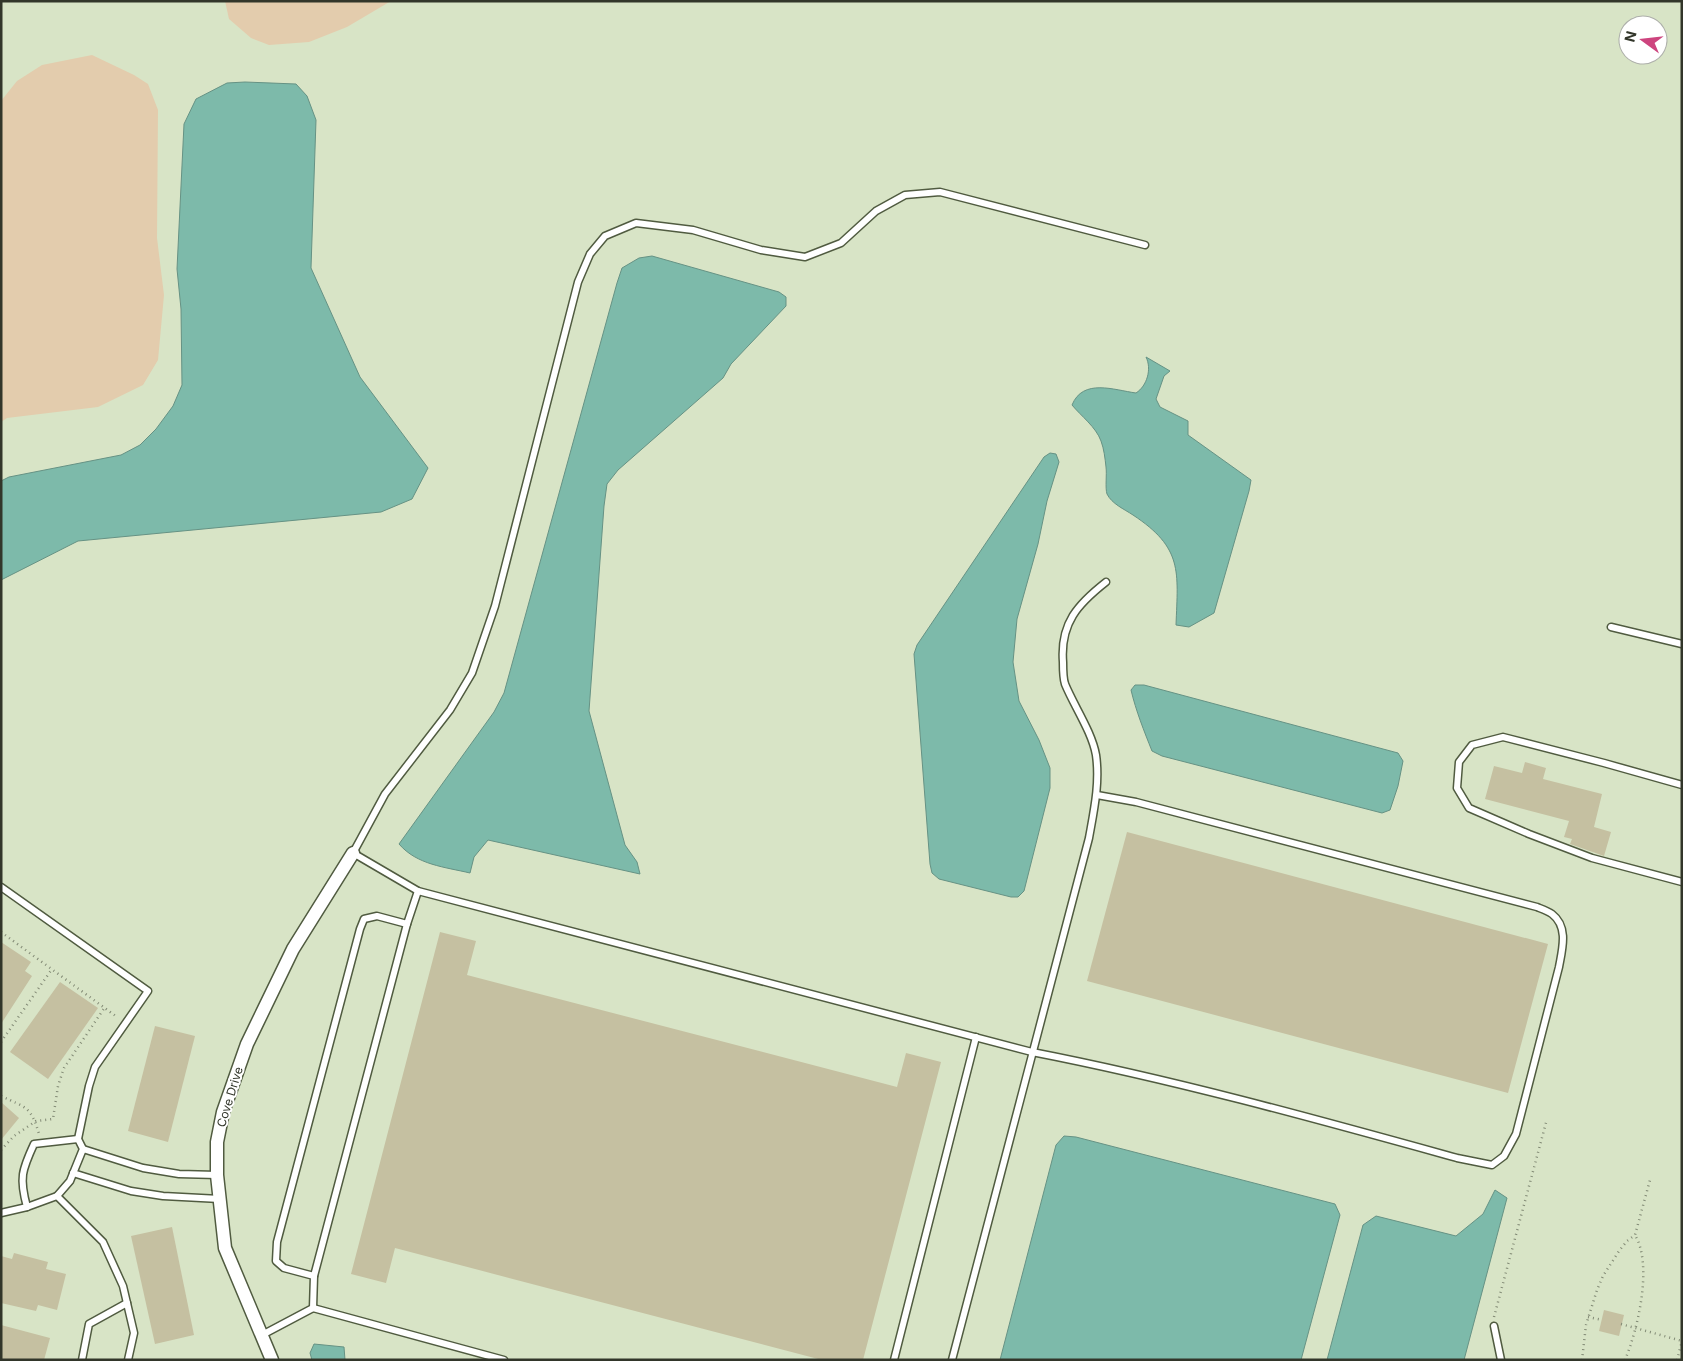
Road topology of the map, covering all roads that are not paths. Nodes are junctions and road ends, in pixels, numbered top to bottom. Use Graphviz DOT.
graph roads {
  1 [pos="1145,245"];
  2 [pos="1106,582"];
  3 [pos="1611,627"];
  4 [pos="1682,644"];
  5 [pos="1682,785"];
  6 [pos="1098,795"];
  7 [pos="353,853"];
  8 [pos="1682,882"];
  9 [pos="2,889"];
  10 [pos="418,891"];
  11 [pos="406,924"];
  12 [pos="976,1037"];
  13 [pos="1032,1052"];
  14 [pos="78,1139"];
  15 [pos="83,1149"];
  16 [pos="73,1173"];
  17 [pos="217,1175"];
  18 [pos="57,1196"];
  19 [pos="220,1199"];
  20 [pos="27,1207"];
  21 [pos="1,1212"];
  22 [pos="314,1276"];
  23 [pos="127,1303"];
  24 [pos="313,1308"];
  25 [pos="1494,1326"];
  26 [pos="262,1335"];
  27 [pos="82,1360"];
  28 [pos="128,1360"];
  29 [pos="272,1360"];
  30 [pos="504,1360"];
  31 [pos="894,1360"];
  32 [pos="952,1360"];
  33 [pos="1501,1360"];
  1 -- 7 [label="lane"];
  2 -- 6 [label="lane"];
  3 -- 4 [label="lane"];
  5 -- 8 [label="lane"];
  6 -- 13 [label="lane"];
  6 -- 13 [label="lane"];
  7 -- 10 [label="lane"];
  7 -- 17 [label="street, Cove Drive"];
  9 -- 14 [label="lane"];
  10 -- 11 [label="lane"];
  10 -- 12 [label="lane"];
  11 -- 22 [label="lane"];
  11 -- 22 [label="lane"];
  12 -- 13 [label="lane"];
  12 -- 31 [label="lane"];
  13 -- 32 [label="lane"];
  14 -- 15 [label="lane"];
  14 -- 20 [label="lane"];
  15 -- 16 [label="lane"];
  15 -- 17 [label="lane"];
  16 -- 18 [label="lane"];
  16 -- 19 [label="lane"];
  17 -- 19 [label="street, Cove Drive"];
  18 -- 20 [label="lane"];
  18 -- 23 [label="lane"];
  19 -- 26 [label="street, Cove Drive"];
  20 -- 21 [label="lane"];
  22 -- 24 [label="lane"];
  23 -- 27 [label="lane"];
  23 -- 28 [label="lane"];
  24 -- 26 [label="lane"];
  24 -- 30 [label="lane"];
  25 -- 33 [label="lane"];
  26 -- 29 [label="street, Cove Drive"];
}
